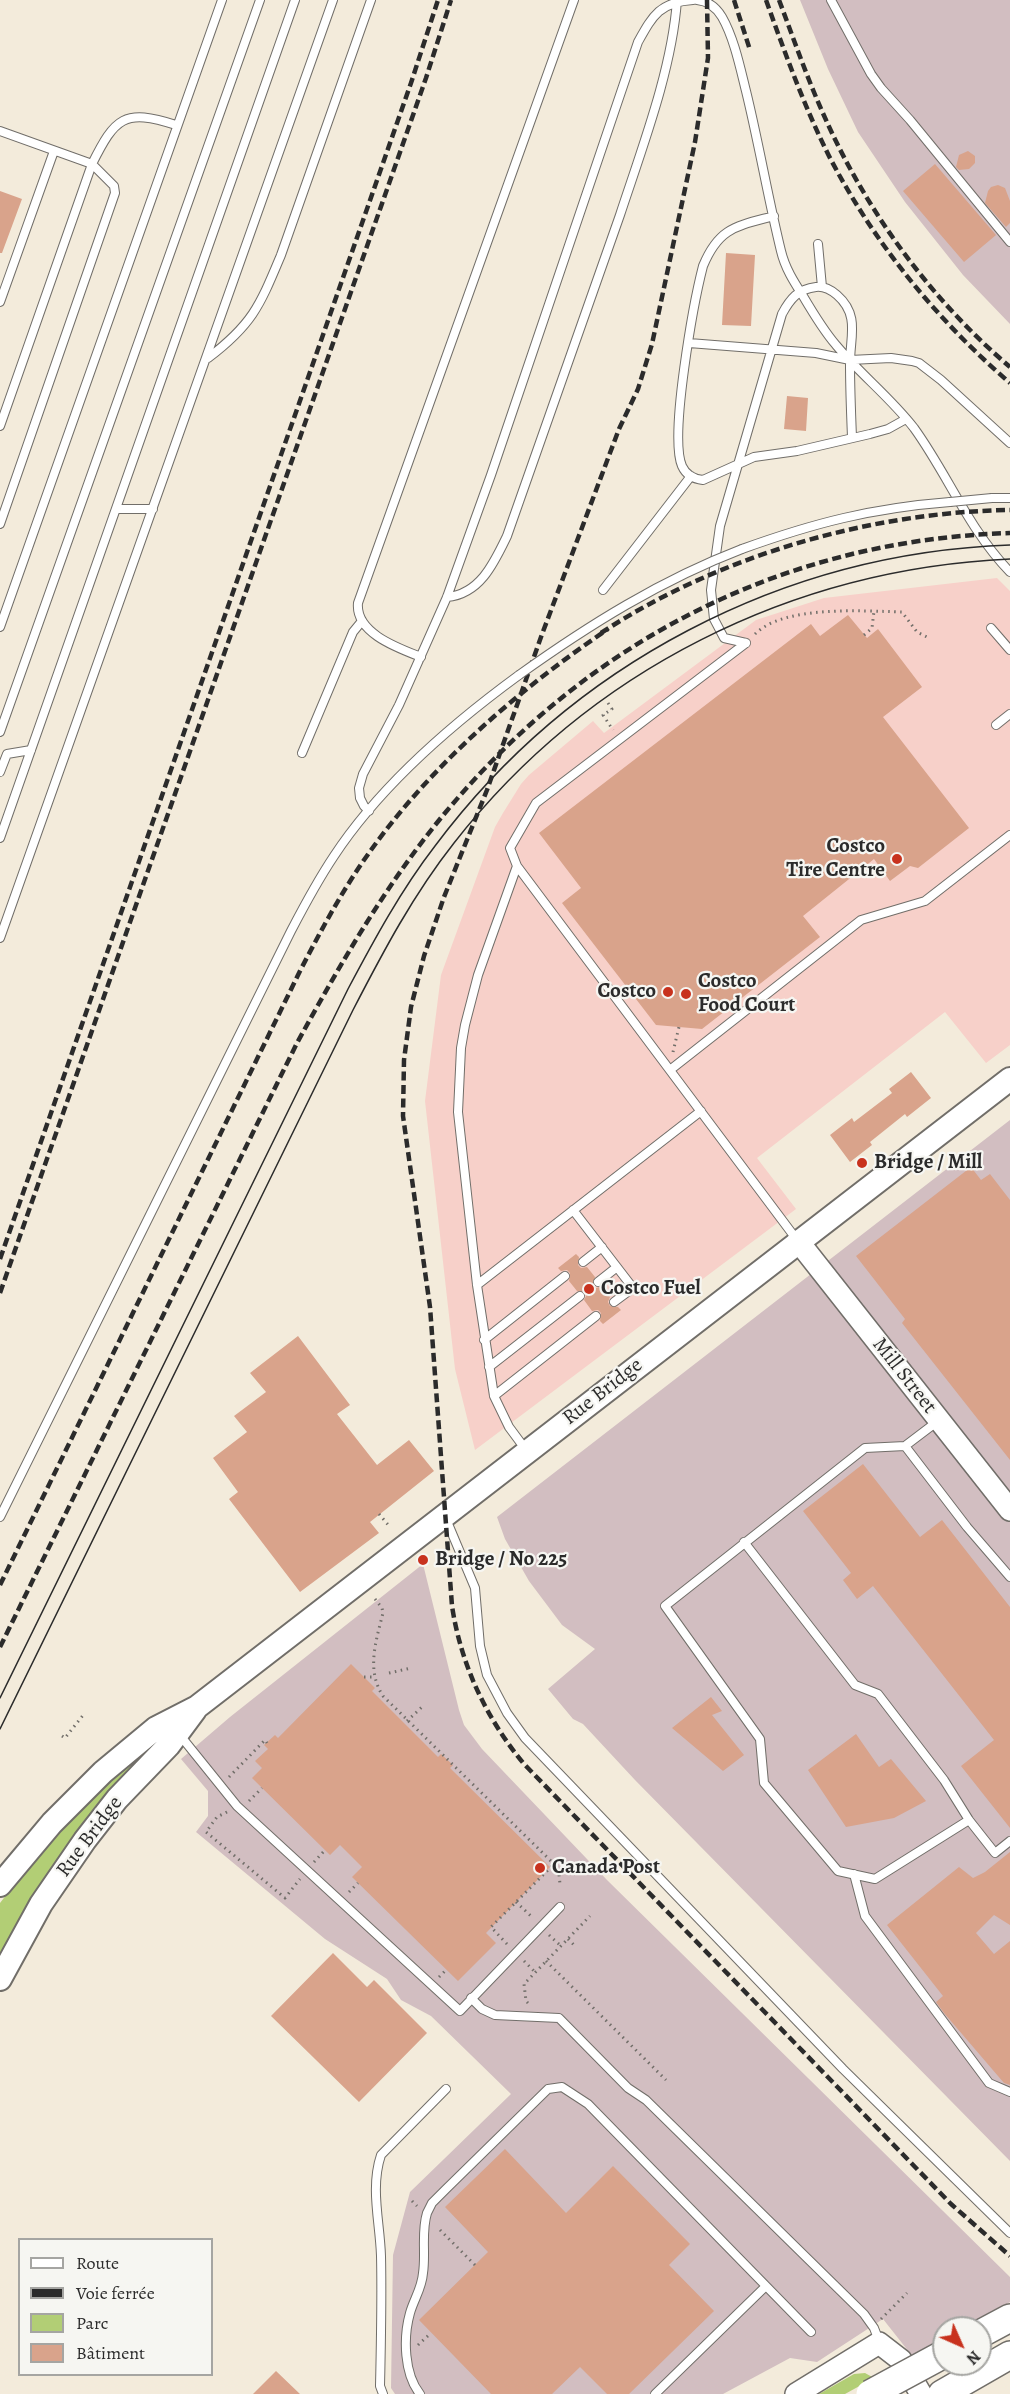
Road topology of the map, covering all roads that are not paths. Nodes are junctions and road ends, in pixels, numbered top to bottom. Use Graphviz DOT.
graph roads {
  1 [pos="222,0"];
  2 [pos="260,0"];
  3 [pos="295,0"];
  4 [pos="333,0"];
  5 [pos="371,0"];
  6 [pos="574,0"];
  7 [pos="695,0"];
  8 [pos="831,0"];
  9 [pos="677,1"];
  10 [pos="176,124"];
  11 [pos="0,131"];
  12 [pos="54,151"];
  13 [pos="92,164"];
  14 [pos="774,216"];
  15 [pos="1010,242"];
  16 [pos="818,244"];
  17 [pos="822,287"];
  18 [pos="800,291"];
  19 [pos="0,302"];
  20 [pos="689,343"];
  21 [pos="773,349"];
  22 [pos="207,359"];
  23 [pos="850,360"];
  24 [pos="906,419"];
  25 [pos="0,426"];
  26 [pos="852,437"];
  27 [pos="1010,443"];
  28 [pos="737,465"];
  29 [pos="691,476"];
  30 [pos="1010,498"];
  31 [pos="116,509"];
  32 [pos="153,509"];
  33 [pos="0,524"];
  34 [pos="1010,572"];
  35 [pos="603,590"];
  36 [pos="447,597"];
  37 [pos="362,621"];
  38 [pos="0,627"];
  39 [pos="991,628"];
  40 [pos="1010,651"];
  41 [pos="420,657"];
  42 [pos="1010,714"];
  43 [pos="996,724"];
  44 [pos="0,732"];
  45 [pos="31,750"];
  46 [pos="302,753"];
  47 [pos="0,772"];
  48 [pos="369,811"];
  49 [pos="1010,835"];
  50 [pos="0,838"];
  51 [pos="517,866"];
  52 [pos="0,938"];
  53 [pos="670,1070"];
  54 [pos="1010,1079"];
  55 [pos="701,1111"];
  56 [pos="573,1210"];
  57 [pos="798,1241"];
  58 [pos="602,1247"];
  59 [pos="583,1262"];
  60 [pos="617,1267"];
  61 [pos="565,1276"];
  62 [pos="598,1282"];
  63 [pos="477,1285"];
  64 [pos="580,1296"];
  65 [pos="614,1302"];
  66 [pos="596,1316"];
  67 [pos="484,1340"];
  68 [pos="489,1367"];
  69 [pos="494,1396"];
  70 [pos="939,1420"];
  71 [pos="905,1446"];
  72 [pos="527,1451"];
  73 [pos="1010,1510"];
  74 [pos="444,1515"];
  75 [pos="0,1517"];
  76 [pos="744,1542"];
  77 [pos="1010,1577"];
  78 [pos="173,1727"];
  79 [pos="969,1820"];
  80 [pos="1010,1840"];
  81 [pos="854,1874"];
  82 [pos="0,1885"];
  83 [pos="560,1907"];
  84 [pos="0,1979"];
  85 [pos="471,1998"];
  86 [pos="446,2089"];
  87 [pos="1010,2092"];
  88 [pos="1010,2233"];
  89 [pos="766,2286"];
  90 [pos="1010,2318"];
  91 [pos="992,2328"];
  92 [pos="811,2332"];
  93 [pos="876,2334"];
  94 [pos="1010,2355"];
  95 [pos="932,2360"];
  96 [pos="383,2394"];
  97 [pos="420,2394"];
  98 [pos="655,2394"];
  99 [pos="796,2394"];
  100 [pos="870,2394"];
  101 [pos="898,2394"];
  102 [pos="921,2394"];
  103 [pos="942,2394"];
  1 -- 10 [label="lane"];
  2 -- 44 [label="lane"];
  3 -- 31 [label="lane"];
  4 -- 22 [label="lane"];
  5 -- 22 [label="lane"];
  6 -- 37 [label="lane"];
  7 -- 9 [label="lane"];
  7 -- 14 [label="lane"];
  8 -- 15 [label="lane"];
  9 -- 36 [label="lane"];
  9 -- 36 [label="lane"];
  10 -- 13 [label="lane"];
  10 -- 38 [label="lane"];
  11 -- 12 [label="lane"];
  12 -- 13 [label="lane"];
  12 -- 19 [label="lane"];
  13 -- 25 [label="lane"];
  13 -- 33 [label="lane"];
  14 -- 18 [label="lane"];
  14 -- 20 [label="lane"];
  16 -- 17 [label="lane"];
  17 -- 18 [label="lane"];
  17 -- 23 [label="lane"];
  18 -- 21 [label="lane"];
  18 -- 23 [label="lane"];
  20 -- 21 [label="lane"];
  20 -- 29 [label="lane"];
  21 -- 23 [label="lane"];
  21 -- 28 [label="lane"];
  22 -- 32 [label="lane"];
  23 -- 24 [label="lane"];
  23 -- 26 [label="lane"];
  23 -- 27 [label="lane"];
  24 -- 26 [label="lane"];
  24 -- 34 [label="lane"];
  26 -- 28 [label="lane"];
  28 -- 29 [label="lane"];
  28 -- 51 [label="lane"];
  29 -- 35 [label="lane"];
  30 -- 48 [label="lane, bridge"];
  31 -- 32 [label="lane"];
  31 -- 45 [label="lane"];
  32 -- 52 [label="lane"];
  36 -- 41 [label="lane"];
  37 -- 41 [label="lane"];
  37 -- 46 [label="lane"];
  39 -- 40 [label="lane"];
  41 -- 48 [label="lane"];
  42 -- 43 [label="lane"];
  45 -- 47 [label="lane"];
  45 -- 50 [label="lane"];
  48 -- 75 [label="lane"];
  49 -- 53 [label="lane"];
  51 -- 53 [label="lane"];
  51 -- 63 [label="lane"];
  53 -- 55 [label="lane"];
  54 -- 57 [label="main road, Rue Bridge"];
  55 -- 56 [label="lane"];
  55 -- 57 [label="lane"];
  56 -- 58 [label="lane"];
  56 -- 63 [label="lane"];
  57 -- 70 [label="street, Mill Street"];
  57 -- 72 [label="main road, Rue Bridge"];
  58 -- 59 [label="lane"];
  58 -- 60 [label="lane"];
  60 -- 62 [label="lane"];
  60 -- 65 [label="lane"];
  61 -- 67 [label="lane"];
  63 -- 67 [label="lane"];
  64 -- 68 [label="lane"];
  66 -- 69 [label="lane"];
  67 -- 68 [label="lane"];
  68 -- 69 [label="lane"];
  69 -- 72 [label="lane"];
  70 -- 71 [label="lane"];
  70 -- 73 [label="street, Mill Street"];
  71 -- 76 [label="lane"];
  71 -- 77 [label="lane"];
  72 -- 74 [label="main road, Rue Bridge"];
  74 -- 78 [label="main road, Rue Bridge"];
  74 -- 88 [label="lane"];
  76 -- 79 [label="lane"];
  76 -- 81 [label="lane"];
  78 -- 82 [label="main road, Rue Bridge"];
  78 -- 84 [label="main road, Rue Bridge"];
  78 -- 85 [label="lane"];
  79 -- 80 [label="lane"];
  79 -- 81 [label="lane"];
  81 -- 87 [label="lane"];
  83 -- 85 [label="lane"];
  85 -- 93 [label="lane"];
  86 -- 96 [label="lane"];
  89 -- 92 [label="lane"];
  89 -- 97 [label="lane"];
  89 -- 98 [label="lane"];
  90 -- 91 [label="highway"];
  93 -- 99 [label="street"];
  93 -- 101 [label="street"];
  93 -- 102 [label="street"];
  94 -- 103 [label="highway"];
  95 -- 100 [label="highway, bridge"];
}
